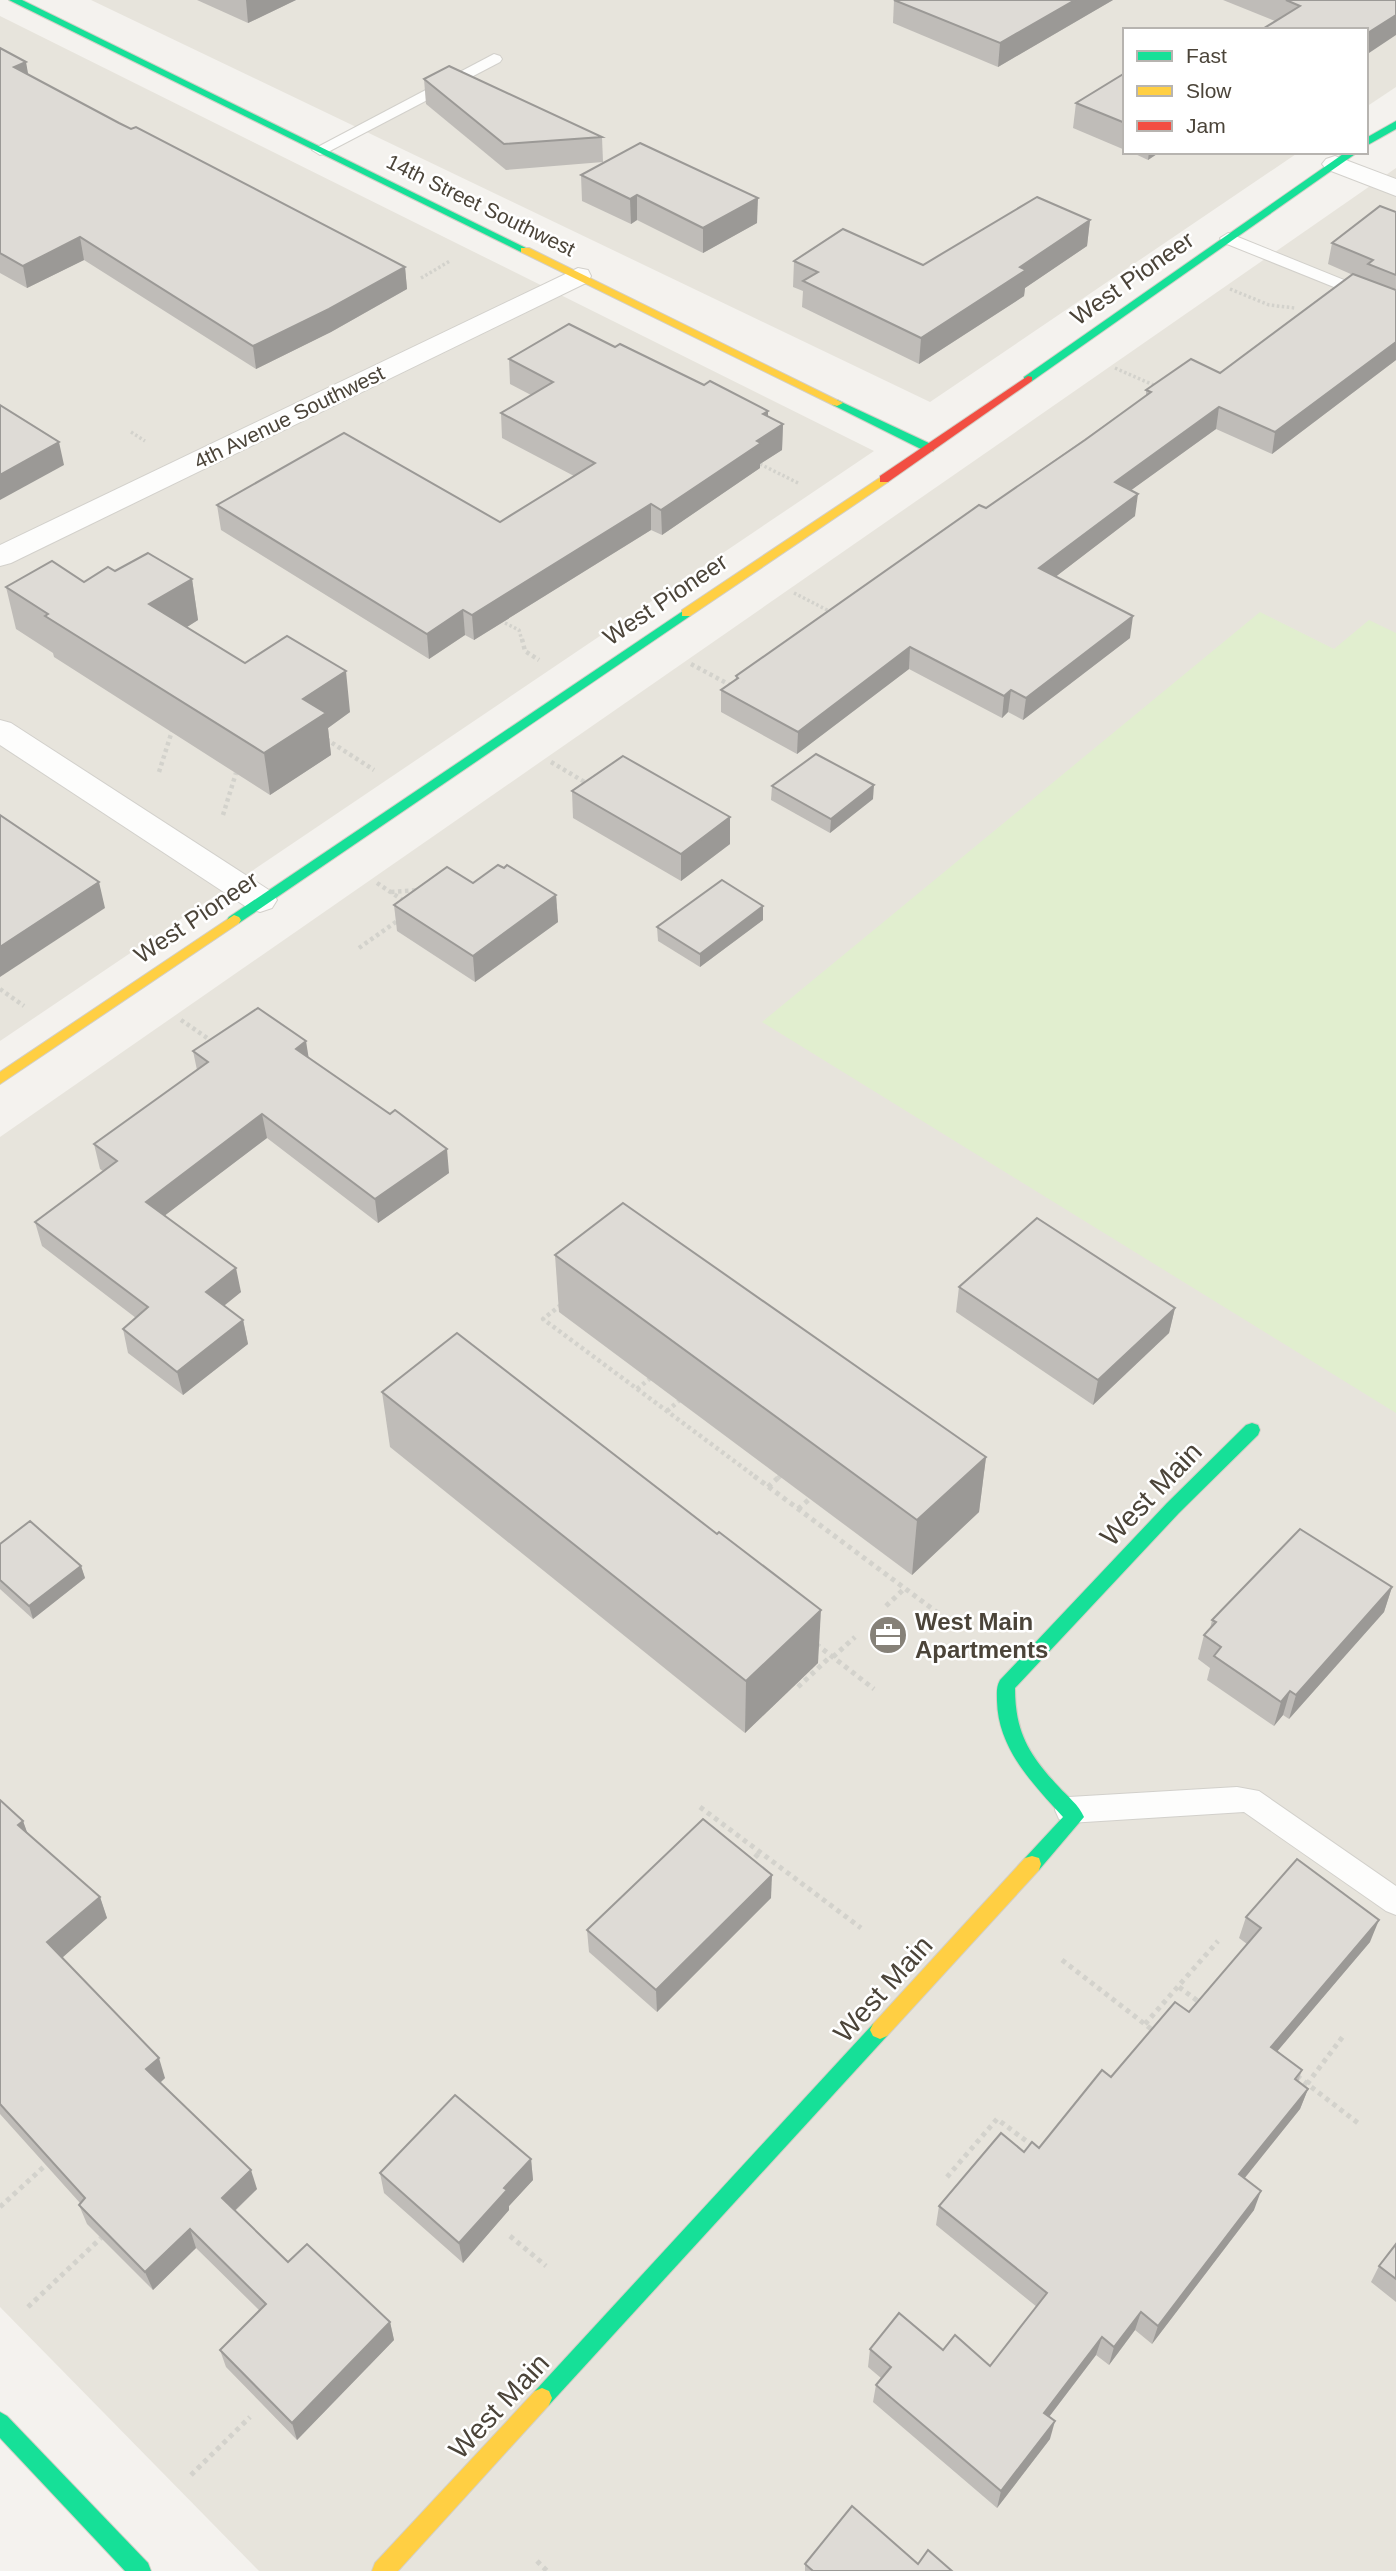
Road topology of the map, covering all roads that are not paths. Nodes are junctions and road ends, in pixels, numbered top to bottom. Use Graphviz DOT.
graph roads {
  1 [pos="14,0"];
  2 [pos="494,59"];
  3 [pos="1396,124"];
  4 [pos="1368,143"];
  5 [pos="320,150"];
  6 [pos="1344,158"];
  7 [pos="1396,188"];
  8 [pos="1228,238"];
  9 [pos="578,276"];
  10 [pos="1396,307"];
  11 [pos="929,448"];
  12 [pos="0,557"];
  13 [pos="0,730"];
  14 [pos="260,900"];
  15 [pos="0,1079"];
  16 [pos="1252,1430"];
  17 [pos="1069,1810"];
  18 [pos="1396,1902"];
  19 [pos="0,2423"];
  20 [pos="140,2571"];
  21 [pos="383,2571"];
  1 -- 5 [label="street, 14th Street Southwest"];
  2 -- 5 [label="lane"];
  3 -- 4 [label="street"];
  5 -- 9 [label="street, 14th Street Southwest"];
  6 -- 7 [label="street"];
  6 -- 8 [label="street, West Pioneer"];
  8 -- 10 [label="lane"];
  8 -- 11 [label="street, West Pioneer"];
  9 -- 11 [label="street, 14th Street Southwest"];
  9 -- 12 [label="street, 4th Avenue Southwest"];
  11 -- 14 [label="street, West Pioneer"];
  13 -- 14 [label="street"];
  14 -- 15 [label="street, West Pioneer"];
  16 -- 17 [label="street, West Main"];
  17 -- 18 [label="lane"];
  17 -- 21 [label="street, West Main"];
  19 -- 20 [label="street"];
}
